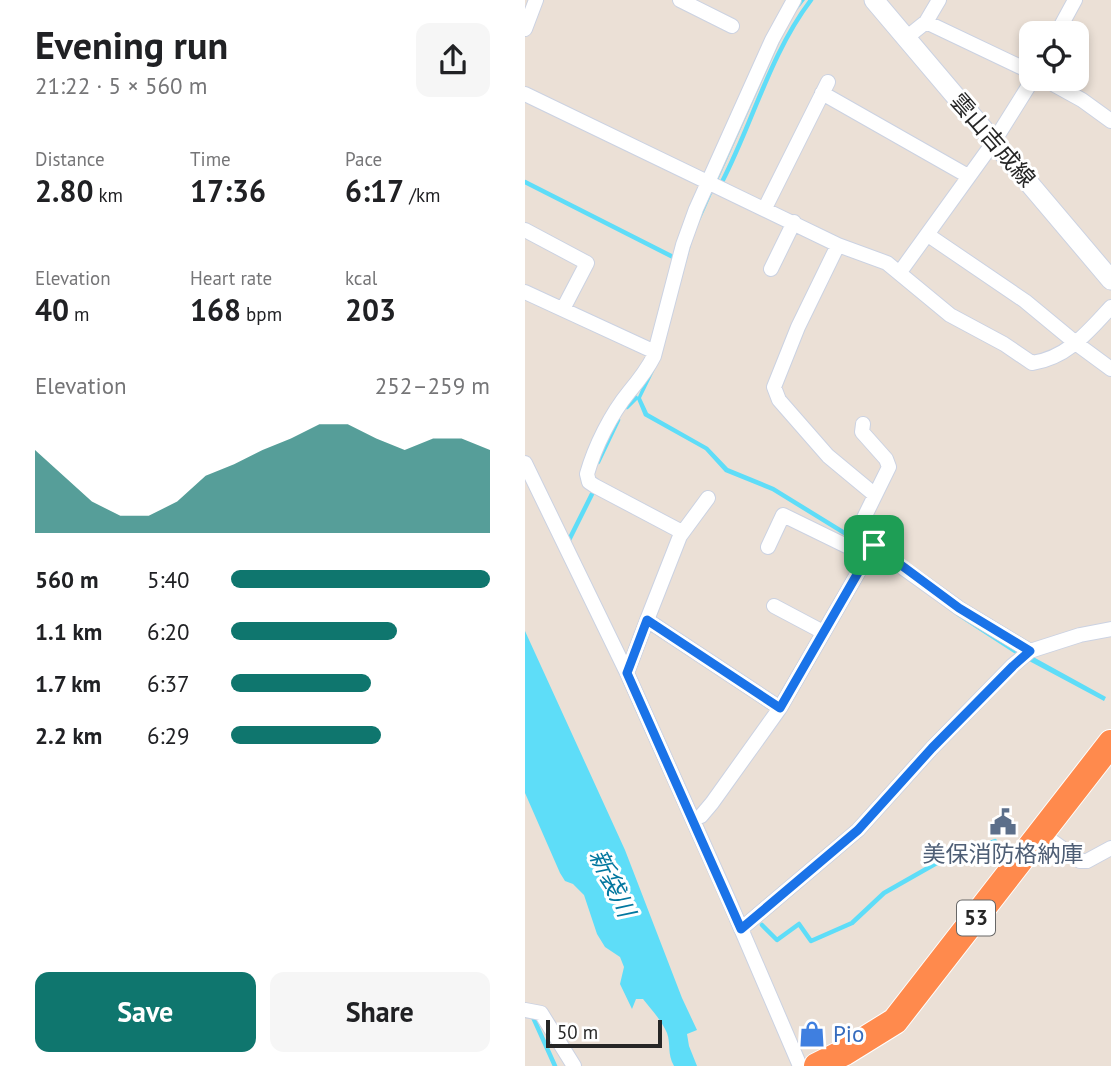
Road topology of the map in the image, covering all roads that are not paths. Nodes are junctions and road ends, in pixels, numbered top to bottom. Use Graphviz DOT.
graph roads {
  1 [pos="680,0"];
  2 [pos="794,0"];
  3 [pos="874,0"];
  4 [pos="939,0"];
  5 [pos="1075,0"];
  6 [pos="531,5"];
  7 [pos="1064,21"];
  8 [pos="926,23"];
  9 [pos="732,26"];
  10 [pos="525,29"];
  11 [pos="906,38"];
  12 [pos="1019,66"];
  13 [pos="1026,91"];
  14 [pos="1066,91"];
  15 [pos="525,94"];
  16 [pos="1111,121"];
  17 [pos="993,143"];
  18 [pos="968,176"];
  19 [pos="708,182"];
  20 [pos="765,208"];
  21 [pos="794,222"];
  22 [pos="525,230"];
  23 [pos="928,235"];
  24 [pos="838,245"];
  25 [pos="771,269"];
  26 [pos="900,272"];
  27 [pos="1111,281"];
  28 [pos="525,292"];
  29 [pos="1111,307"];
  30 [pos="563,309"];
  31 [pos="1077,344"];
  32 [pos="655,352"];
  33 [pos="1111,369"];
  34 [pos="863,424"];
  35 [pos="525,463"];
  36 [pos="876,495"];
  37 [pos="708,498"];
  38 [pos="682,532"];
  39 [pos="768,547"];
  40 [pos="871,551"];
  41 [pos="774,606"];
  42 [pos="647,620"];
  43 [pos="1111,629"];
  44 [pos="823,632"];
  45 [pos="1030,651"];
  46 [pos="627,673"];
  47 [pos="780,708"];
  48 [pos="1111,743"];
  49 [pos="693,819"];
  50 [pos="1042,834"];
  51 [pos="1111,848"];
  52 [pos="741,929"];
  53 [pos="525,1010"];
  54 [pos="574,1066"];
  55 [pos="800,1066"];
  56 [pos="817,1066"];
  1 -- 9 [label="street"];
  2 -- 19 [label="street"];
  3 -- 11 [label="street, 雲山吉成線"];
  4 -- 8 [label="street"];
  5 -- 7 [label="street"];
  6 -- 10 [label="street"];
  8 -- 11 [label="street"];
  8 -- 12 [label="street"];
  11 -- 17 [label="street, 雲山吉成線"];
  13 -- 17 [label="street"];
  14 -- 16 [label="street"];
  15 -- 19 [label="street"];
  17 -- 18 [label="street"];
  17 -- 27 [label="street, 雲山吉成線"];
  18 -- 20 [label="street"];
  18 -- 23 [label="street"];
  19 -- 20 [label="street"];
  19 -- 32 [label="street"];
  20 -- 21 [label="street"];
  21 -- 24 [label="street"];
  21 -- 25 [label="street"];
  22 -- 30 [label="street"];
  23 -- 26 [label="street"];
  23 -- 31 [label="street"];
  24 -- 26 [label="street"];
  24 -- 36 [label="street"];
  26 -- 31 [label="street"];
  28 -- 30 [label="street"];
  29 -- 31 [label="street"];
  30 -- 32 [label="street"];
  31 -- 33 [label="street"];
  32 -- 38 [label="street"];
  34 -- 36 [label="street"];
  35 -- 46 [label="street"];
  36 -- 40 [label="street"];
  37 -- 38 [label="street"];
  38 -- 42 [label="street"];
  39 -- 40 [label="street"];
  40 -- 44 [label="street"];
  40 -- 45 [label="street"];
  41 -- 44 [label="street"];
  42 -- 46 [label="street"];
  42 -- 47 [label="street"];
  43 -- 45 [label="street"];
  44 -- 47 [label="street"];
  45 -- 52 [label="street"];
  46 -- 49 [label="street"];
  47 -- 49 [label="street"];
  48 -- 50 [label="highway, 53"];
  49 -- 52 [label="street"];
  50 -- 51 [label="street"];
  50 -- 56 [label="highway, 53"];
  52 -- 55 [label="street"];
  53 -- 54 [label="street"];
}
